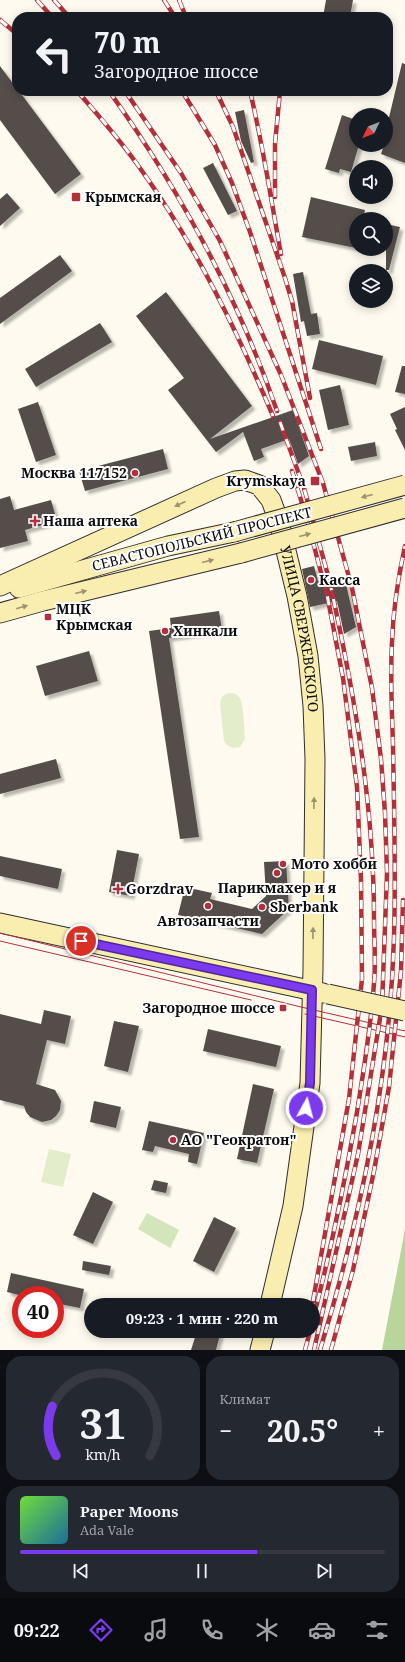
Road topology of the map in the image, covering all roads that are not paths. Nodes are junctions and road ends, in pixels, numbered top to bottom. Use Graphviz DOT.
graph roads {
  1 [pos="405,485"];
  2 [pos="405,508"];
  3 [pos="0,586"];
  4 [pos="0,593"];
  5 [pos="0,614"];
  6 [pos="0,923"];
  7 [pos="320,992"];
  8 [pos="405,1012"];
  9 [pos="272,1298"];
  10 [pos="263,1338"];
  11 [pos="260,1350"];
  1 -- 4 [label="main road, СЕВАСТОПОЛЬСКИЙ ПРОСПЕКТ, one-way, bridge"];
  5 -- 2 [label="main road, СЕВАСТОПОЛЬСКИЙ ПРОСПЕКТ, one-way, bridge"];
  7 -- 3 [label="main road, УЛИЦА СВЕРЖЕВСКОГО, one-way"];
  6 -- 7 [label="main road"];
  7 -- 8 [label="main road, bridge"];
  7 -- 9 [label="main road, УЛИЦА СВЕРЖЕВСКОГО"];
  10 -- 11 [label="main road"];
}
